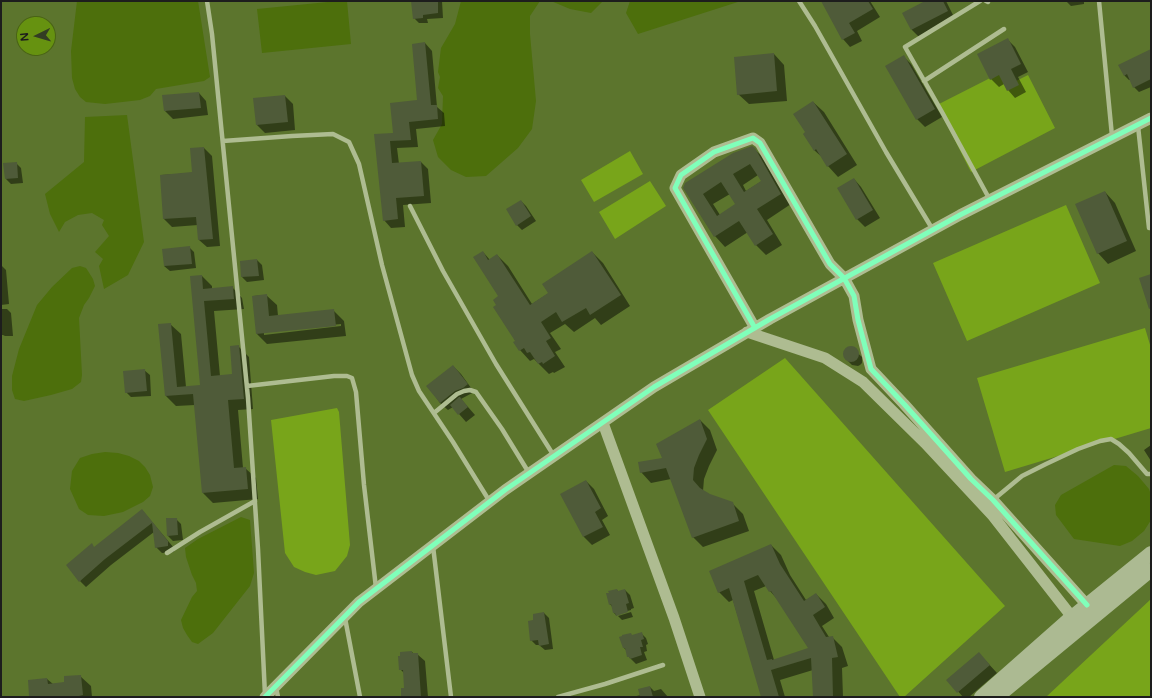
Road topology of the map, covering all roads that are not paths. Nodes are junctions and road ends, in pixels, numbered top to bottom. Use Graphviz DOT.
graph roads {
  1 [pos="207,1"];
  2 [pos="799,1"];
  3 [pos="980,1"];
  4 [pos="1099,1"];
  5 [pos="1004,29"];
  6 [pos="924,81"];
  7 [pos="1151,118"];
  8 [pos="1138,125"];
  9 [pos="1112,138"];
  10 [pos="223,142"];
  11 [pos="990,200"];
  12 [pos="410,206"];
  13 [pos="1151,228"];
  14 [pos="933,230"];
  15 [pos="844,278"];
  16 [pos="751,330"];
  17 [pos="247,386"];
  18 [pos="434,413"];
  19 [pos="603,423"];
  20 [pos="554,456"];
  21 [pos="530,474"];
  22 [pos="1151,474"];
  23 [pos="994,500"];
  24 [pos="255,501"];
  25 [pos="490,502"];
  26 [pos="432,546"];
  27 [pos="167,552"];
  28 [pos="1151,553"];
  29 [pos="1151,570"];
  30 [pos="376,589"];
  31 [pos="1087,605"];
  32 [pos="345,617"];
  33 [pos="1072,617"];
  34 [pos="663,665"];
  35 [pos="277,692"];
  36 [pos="265,697"];
  37 [pos="360,697"];
  38 [pos="451,697"];
  39 [pos="558,697"];
  40 [pos="700,697"];
  41 [pos="981,697"];
  42 [pos="997,697"];
  1 -- 10 [label="lane"];
  2 -- 14 [label="lane"];
  3 -- 6 [label="lane"];
  4 -- 9 [label="lane"];
  5 -- 6 [label="lane"];
  6 -- 11 [label="lane"];
  7 -- 8 [label="street"];
  8 -- 9 [label="street"];
  8 -- 13 [label="lane"];
  9 -- 11 [label="street"];
  10 -- 17 [label="lane"];
  10 -- 18 [label="lane"];
  11 -- 14 [label="street"];
  12 -- 20 [label="lane"];
  14 -- 15 [label="street"];
  15 -- 16 [label="street"];
  15 -- 16 [label="street"];
  15 -- 23 [label="street"];
  16 -- 19 [label="street"];
  16 -- 33 [label="street"];
  17 -- 24 [label="lane"];
  17 -- 30 [label="lane"];
  18 -- 21 [label="lane"];
  18 -- 25 [label="lane"];
  19 -- 20 [label="street"];
  19 -- 40 [label="street"];
  20 -- 21 [label="street"];
  21 -- 25 [label="street"];
  22 -- 23 [label="lane"];
  23 -- 31 [label="street"];
  24 -- 27 [label="lane"];
  24 -- 36 [label="lane"];
  25 -- 26 [label="street"];
  26 -- 30 [label="street"];
  26 -- 38 [label="lane"];
  28 -- 31 [label="highway"];
  29 -- 42 [label="highway"];
  30 -- 32 [label="street"];
  31 -- 33 [label="highway"];
  32 -- 35 [label="street"];
  32 -- 37 [label="lane"];
  33 -- 41 [label="highway"];
  34 -- 39 [label="lane"];
  35 -- 36 [label="street"];
}
